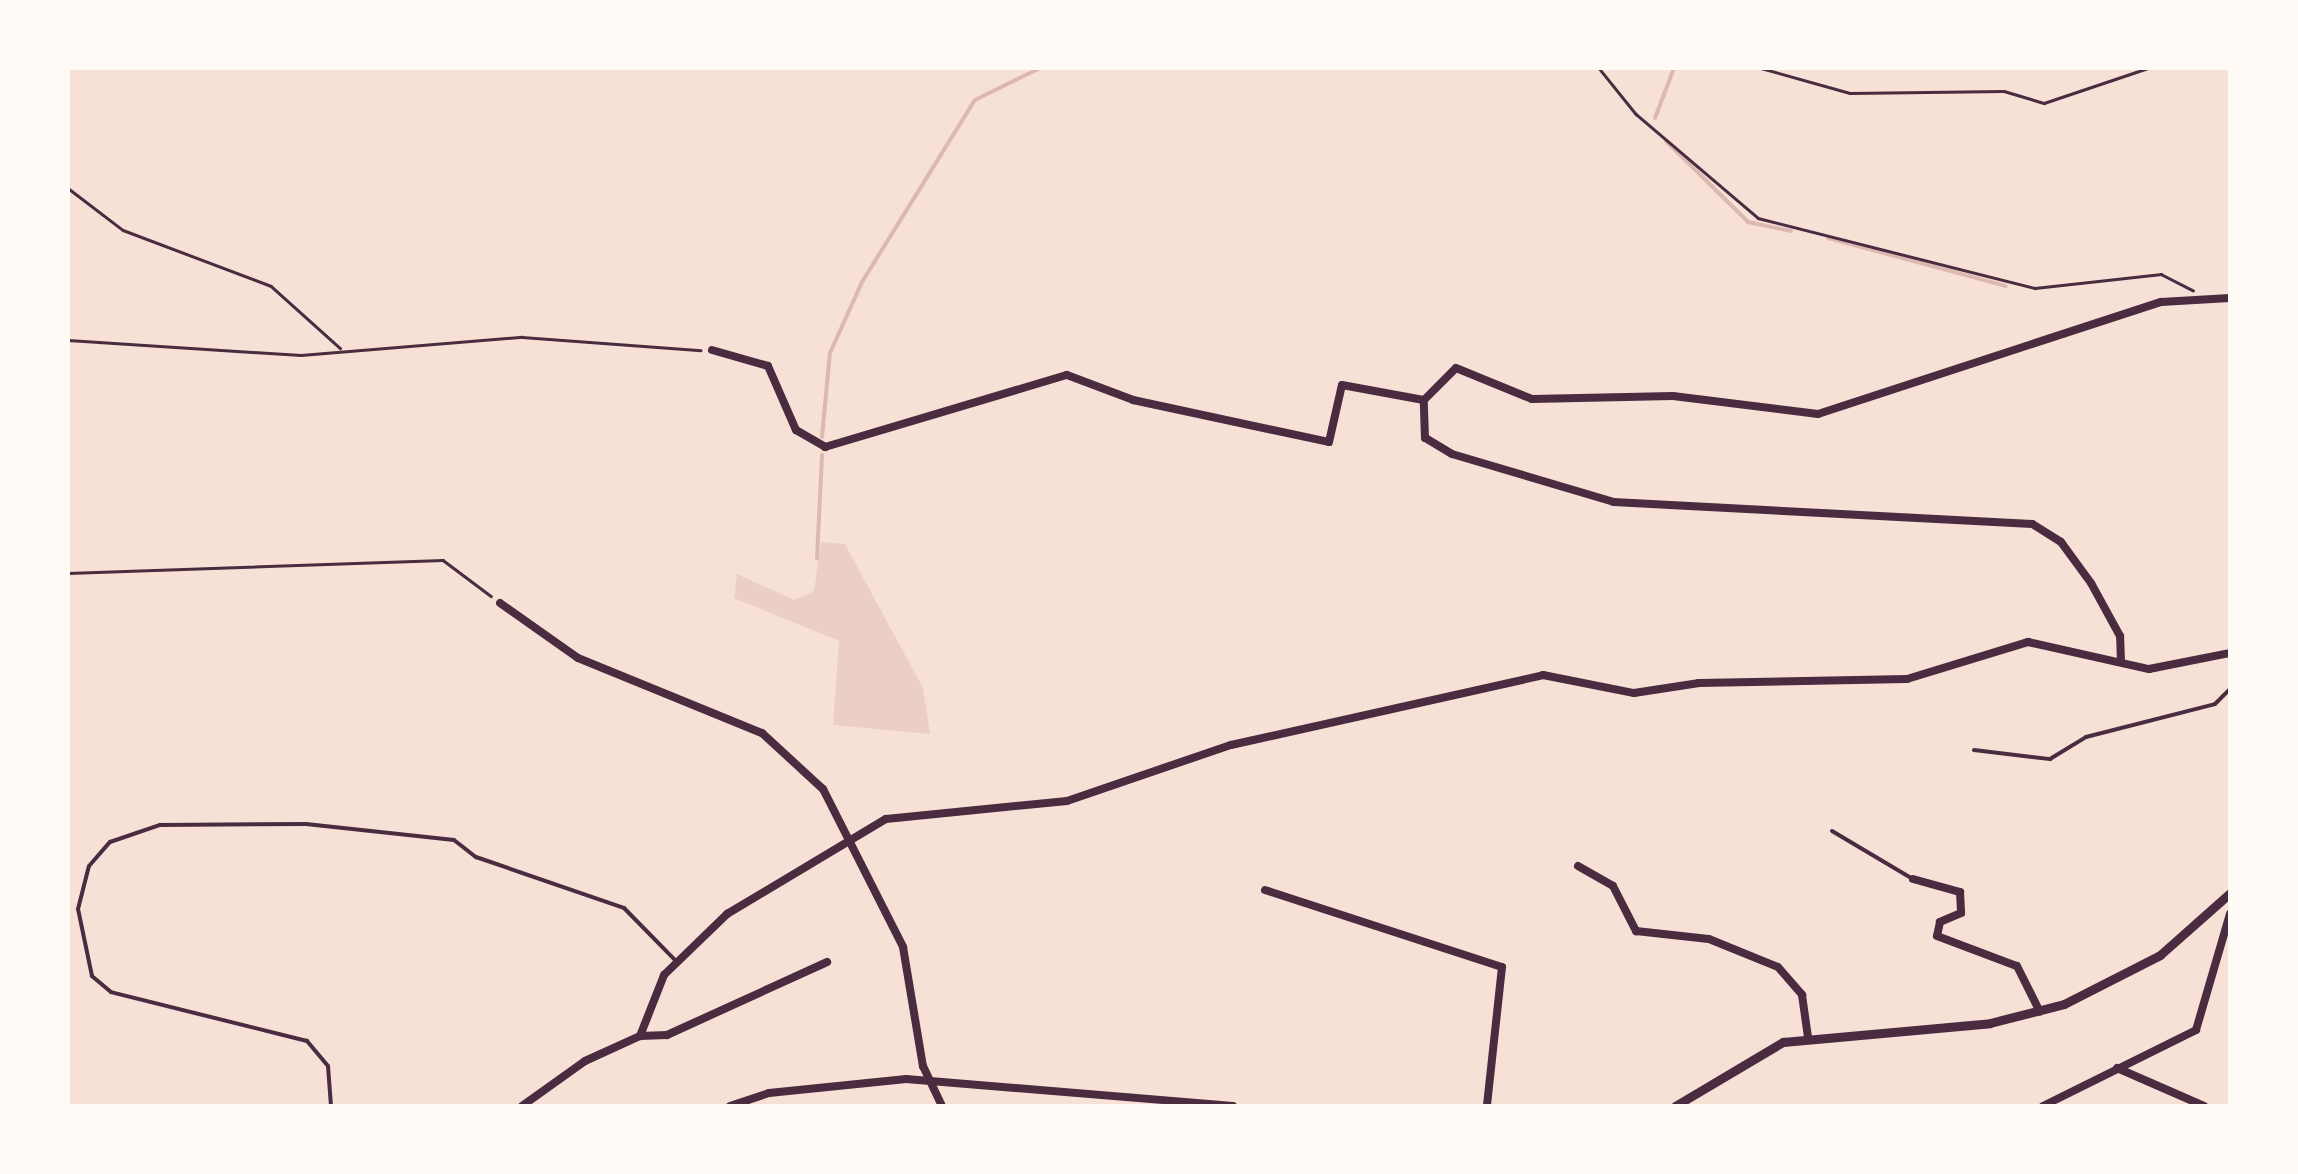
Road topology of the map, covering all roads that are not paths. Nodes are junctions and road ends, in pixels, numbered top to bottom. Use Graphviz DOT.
graph roads {
  1 [pos="2230,298"];
  2 [pos="712,350"];
  3 [pos="1424,400"];
  4 [pos="500,603"];
  5 [pos="2230,653"];
  6 [pos="2122,662"];
  7 [pos="2230,689"];
  8 [pos="1974,750"];
  9 [pos="1832,831"];
  10 [pos="854,842"];
  11 [pos="1578,866"];
  12 [pos="1913,879"];
  13 [pos="1264,890"];
  14 [pos="2230,893"];
  15 [pos="2230,914"];
  16 [pos="677,961"];
  17 [pos="828,962"];
  18 [pos="2040,1012"];
  19 [pos="640,1036"];
  20 [pos="1808,1037"];
  21 [pos="2116,1068"];
  22 [pos="930,1080"];
  23 [pos="331,1106"];
  24 [pos="522,1106"];
  25 [pos="730,1106"];
  26 [pos="942,1106"];
  27 [pos="1233,1106"];
  28 [pos="1488,1106"];
  29 [pos="1674,1106"];
  30 [pos="2043,1106"];
  31 [pos="2204,1106"];
  1 -- 3 [label="street"];
  2 -- 3 [label="street"];
  3 -- 6 [label="street"];
  4 -- 10 [label="street"];
  5 -- 6 [label="street"];
  6 -- 10 [label="street"];
  7 -- 8 [label="lane"];
  9 -- 12 [label="lane"];
  10 -- 16 [label="street"];
  10 -- 22 [label="street"];
  11 -- 20 [label="street"];
  12 -- 18 [label="street"];
  13 -- 28 [label="street"];
  14 -- 18 [label="street"];
  15 -- 21 [label="street"];
  16 -- 19 [label="street"];
  16 -- 23 [label="lane"];
  17 -- 19 [label="street"];
  18 -- 20 [label="street"];
  19 -- 24 [label="street"];
  20 -- 29 [label="street"];
  21 -- 30 [label="street"];
  21 -- 31 [label="street"];
  22 -- 25 [label="street"];
  22 -- 26 [label="street"];
  22 -- 27 [label="street"];
}
